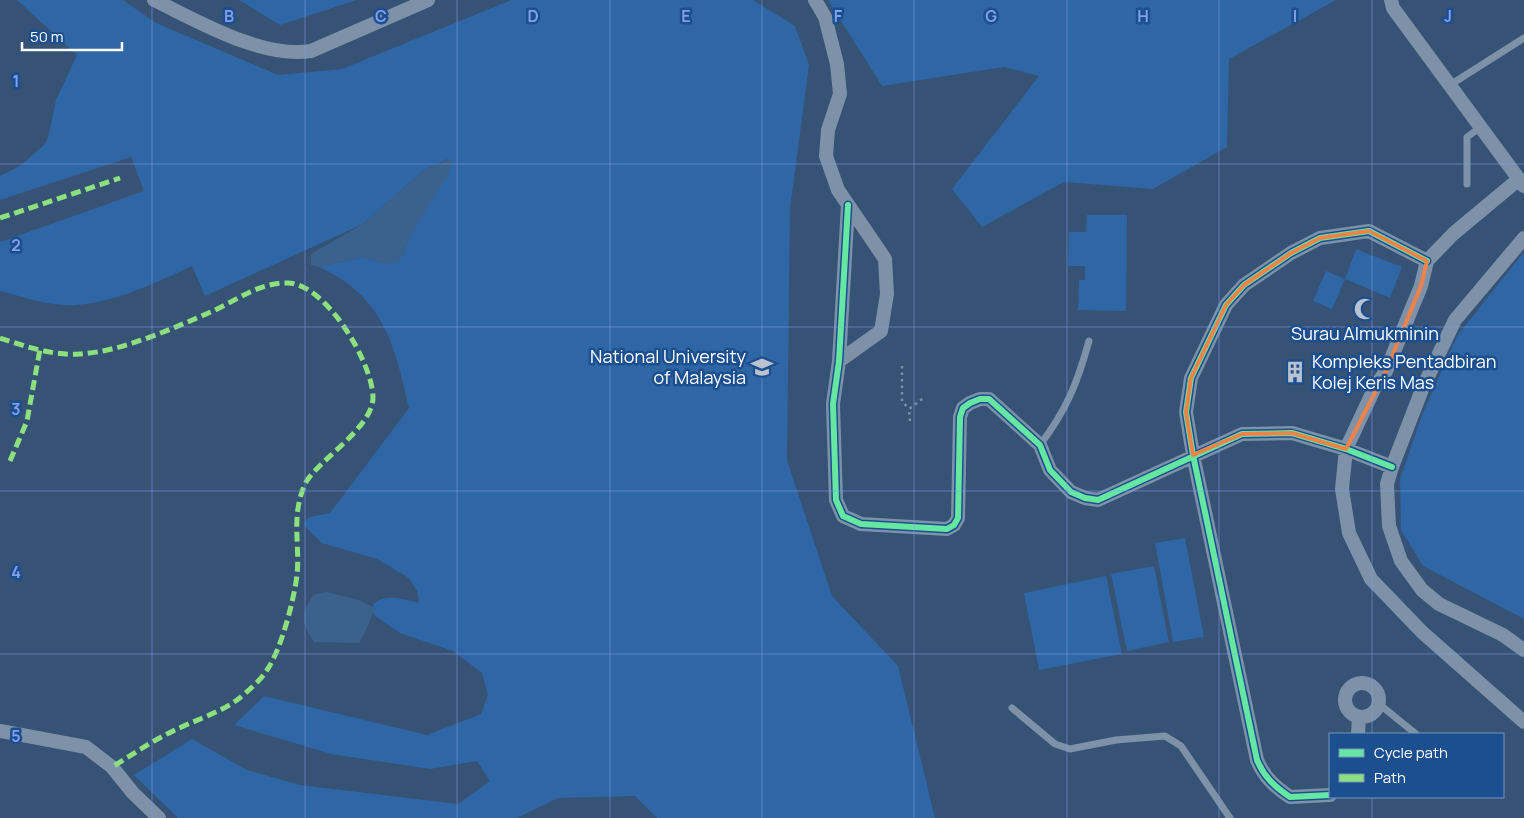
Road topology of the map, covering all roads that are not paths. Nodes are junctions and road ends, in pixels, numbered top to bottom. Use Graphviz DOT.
graph roads {
  1 [pos="154,0"];
  2 [pos="428,0"];
  3 [pos="815,0"];
  4 [pos="1391,0"];
  5 [pos="1524,38"];
  6 [pos="1450,85"];
  7 [pos="1481,127"];
  8 [pos="1521,176"];
  9 [pos="1467,184"];
  10 [pos="848,205"];
  11 [pos="1524,238"];
  12 [pos="1427,261"];
  13 [pos="1089,341"];
  14 [pos="839,362"];
  15 [pos="1040,445"];
  16 [pos="1346,449"];
  17 [pos="1192,455"];
  18 [pos="1392,467"];
  19 [pos="1524,650"];
  20 [pos="1379,704"];
  21 [pos="1012,708"];
  22 [pos="1358,717"];
  23 [pos="1524,722"];
  24 [pos="0,731"];
  25 [pos="1358,733"];
  26 [pos="1415,733"];
  27 [pos="1329,795"];
  28 [pos="159,818"];
  29 [pos="1230,818"];
  1 -- 2 [label="street"];
  3 -- 10 [label="street"];
  4 -- 6 [label="street"];
  5 -- 6 [label="lane"];
  6 -- 7 [label="street"];
  7 -- 8 [label="street"];
  7 -- 9 [label="lane"];
  8 -- 12 [label="street"];
  10 -- 14 [label="street"];
  10 -- 14 [label="street"];
  11 -- 18 [label="street"];
  12 -- 16 [label="street"];
  12 -- 17 [label="street"];
  13 -- 15 [label="lane"];
  14 -- 15 [label="street"];
  15 -- 17 [label="street"];
  16 -- 17 [label="street"];
  16 -- 18 [label="street"];
  16 -- 23 [label="street"];
  17 -- 27 [label="street"];
  18 -- 19 [label="street"];
  20 -- 22 [label="street"];
  20 -- 22 [label="street"];
  20 -- 26 [label="lane"];
  21 -- 29 [label="lane"];
  22 -- 25 [label="street"];
  24 -- 28 [label="street"];
}
